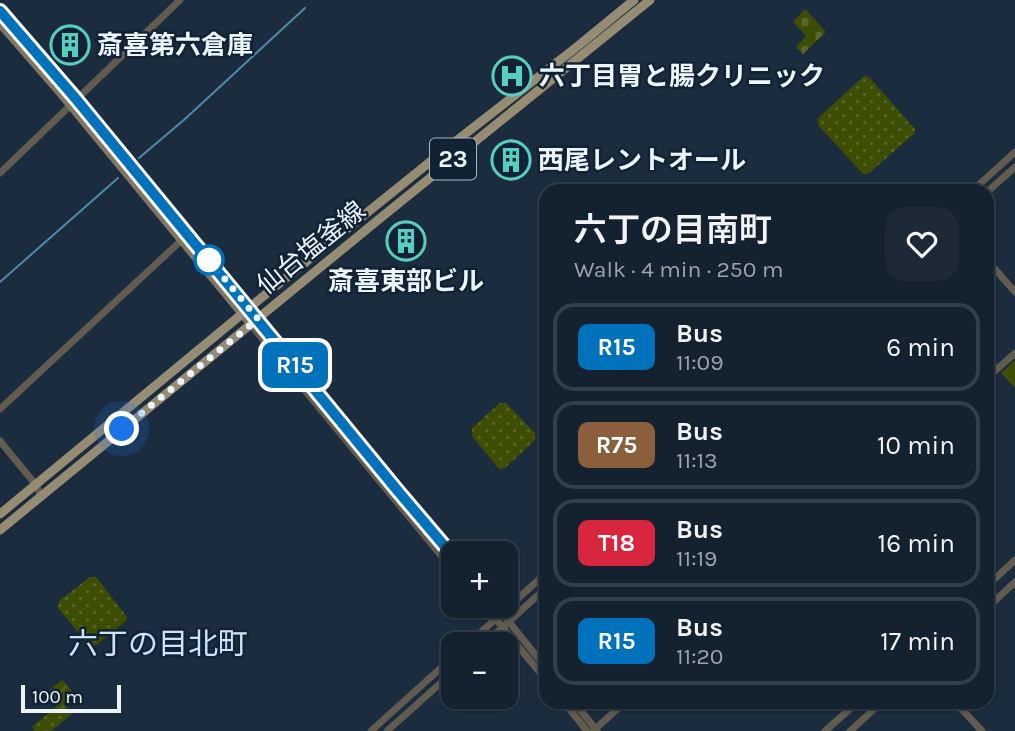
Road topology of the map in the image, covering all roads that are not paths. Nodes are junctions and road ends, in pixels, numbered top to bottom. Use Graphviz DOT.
graph roads {
  1 [pos="180,0"];
  2 [pos="634,0"];
  3 [pos="650,0"];
  4 [pos="0,11"];
  5 [pos="0,24"];
  6 [pos="73,102"];
  7 [pos="1015,152"];
  8 [pos="1015,167"];
  9 [pos="0,173"];
  10 [pos="980,184"];
  11 [pos="994,186"];
  12 [pos="185,238"];
  13 [pos="994,268"];
  14 [pos="1015,292"];
  15 [pos="246,311"];
  16 [pos="254,322"];
  17 [pos="1015,353"];
  18 [pos="994,372"];
  19 [pos="0,409"];
  20 [pos="0,441"];
  21 [pos="36,485"];
  22 [pos="41,496"];
  23 [pos="0,514"];
  24 [pos="0,530"];
  25 [pos="441,542"];
  26 [pos="441,555"];
  27 [pos="1015,561"];
  28 [pos="539,578"];
  29 [pos="994,580"];
  30 [pos="1015,582"];
  31 [pos="539,594"];
  32 [pos="518,595"];
  33 [pos="994,602"];
  34 [pos="503,618"];
  35 [pos="496,619"];
  36 [pos="506,625"];
  37 [pos="481,632"];
  38 [pos="498,632"];
  39 [pos="539,660"];
  40 [pos="441,668"];
  41 [pos="539,670"];
  42 [pos="441,683"];
  43 [pos="571,709"];
  44 [pos="578,709"];
  45 [pos="617,709"];
  46 [pos="850,709"];
  47 [pos="874,709"];
  48 [pos="962,709"];
  49 [pos="593,730"];
  50 [pos="370,731"];
  51 [pos="387,731"];
  52 [pos="825,731"];
  53 [pos="850,731"];
  54 [pos="982,731"];
  1 -- 6 [label="street"];
  2 -- 15 [label="main road, 仙台塩釜線 / 23"];
  3 -- 16 [label="main road, 仙台塩釜線 / 23"];
  4 -- 6 [label="main road"];
  5 -- 6 [label="main road"];
  6 -- 9 [label="street"];
  6 -- 12 [label="main road"];
  7 -- 10 [label="street"];
  8 -- 11 [label="street"];
  12 -- 15 [label="main road"];
  12 -- 19 [label="street"];
  13 -- 14 [label="street"];
  15 -- 16 [label="main road"];
  15 -- 21 [label="main road, 仙台塩釜線 / 23"];
  16 -- 22 [label="main road, 仙台塩釜線 / 23"];
  16 -- 25 [label="street"];
  16 -- 26 [label="street"];
  17 -- 18 [label="street"];
  20 -- 21 [label="street"];
  21 -- 22 [label="street"];
  21 -- 23 [label="main road, 仙台塩釜線 / 23"];
  22 -- 24 [label="main road, 仙台塩釜線 / 23"];
  27 -- 29 [label="street"];
  28 -- 32 [label="street"];
  30 -- 33 [label="street"];
  31 -- 36 [label="street"];
  34 -- 36 [label="street"];
  35 -- 36 [label="street"];
  35 -- 37 [label="street"];
  36 -- 38 [label="street"];
  36 -- 39 [label="street"];
  36 -- 41 [label="street"];
  40 -- 50 [label="street"];
  42 -- 51 [label="street"];
  43 -- 49 [label="street"];
  44 -- 49 [label="street"];
  45 -- 49 [label="street"];
  46 -- 52 [label="street"];
  47 -- 53 [label="street"];
  48 -- 54 [label="street"];
}
